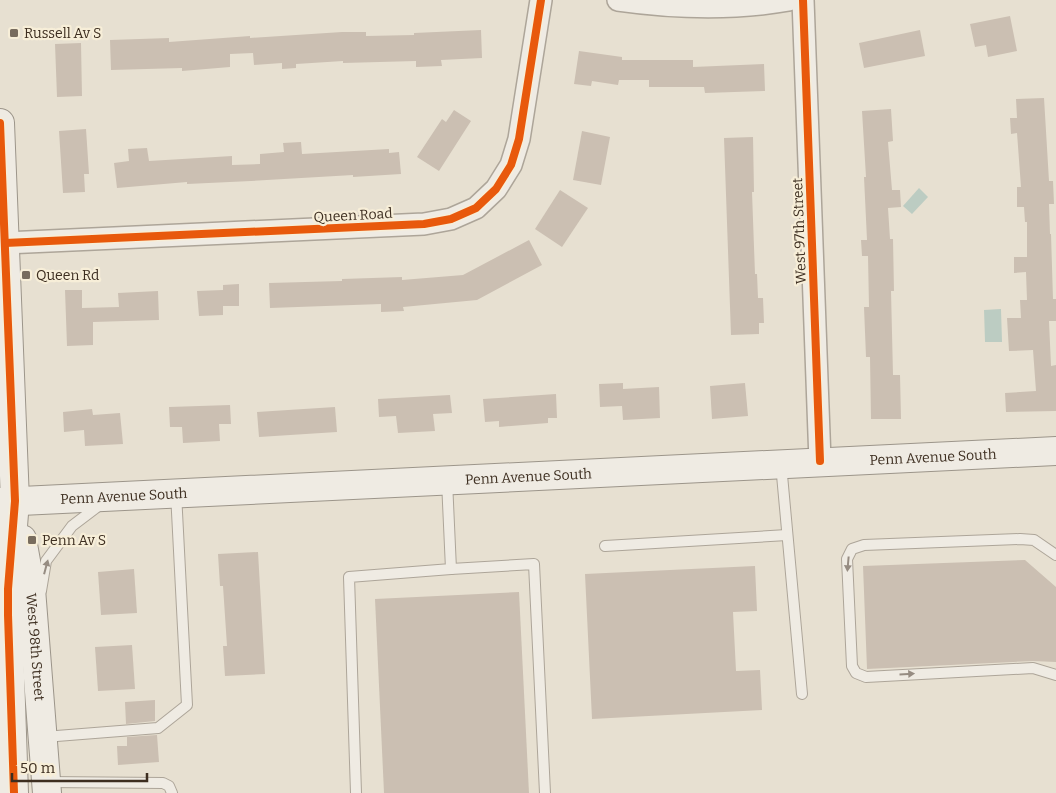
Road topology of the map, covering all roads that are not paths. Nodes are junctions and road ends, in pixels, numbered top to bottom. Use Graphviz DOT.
graph roads {
  1 [pos="541,0"];
  2 [pos="618,0"];
  3 [pos="789,0"];
  4 [pos="802,0"];
  5 [pos="0,124"];
  6 [pos="5,243"];
  7 [pos="6,404"];
  8 [pos="1056,451"];
  9 [pos="820,462"];
  10 [pos="781,463"];
  11 [pos="447,480"];
  12 [pos="176,493"];
  13 [pos="113,496"];
  14 [pos="8,502"];
  15 [pos="788,535"];
  16 [pos="605,546"];
  17 [pos="1056,555"];
  18 [pos="451,569"];
  19 [pos="4,603"];
  20 [pos="34,632"];
  21 [pos="1056,676"];
  22 [pos="802,694"];
  23 [pos="43,737"];
  24 [pos="47,788"];
  25 [pos="14,793"];
  26 [pos="172,793"];
  27 [pos="356,793"];
  28 [pos="545,793"];
  1 -- 6 [label="street, Queen Road"];
  2 -- 3 [label="street"];
  4 -- 9 [label="street, West 97th Street"];
  5 -- 6 [label="main road, West 98th Street"];
  6 -- 7 [label="main road, West 98th Street"];
  7 -- 14 [label="main road, West 98th Street"];
  8 -- 9 [label="main road, Penn Avenue South"];
  9 -- 10 [label="main road, Penn Avenue South"];
  10 -- 11 [label="main road, Penn Avenue South"];
  10 -- 15 [label="lane"];
  11 -- 12 [label="main road, Penn Avenue South"];
  11 -- 18 [label="lane"];
  12 -- 13 [label="main road, Penn Avenue South"];
  12 -- 23 [label="lane"];
  13 -- 14 [label="main road, Penn Avenue South"];
  20 -- 13 [label="lane, one-way"];
  14 -- 19 [label="main road, West 98th Street"];
  14 -- 20 [label="main road, West 98th Street"];
  15 -- 16 [label="lane"];
  15 -- 22 [label="lane"];
  17 -- 21 [label="lane, one-way"];
  18 -- 27 [label="lane"];
  18 -- 28 [label="lane"];
  19 -- 25 [label="main road, West 98th Street"];
  20 -- 23 [label="main road, West 98th Street"];
  23 -- 24 [label="main road, West 98th Street"];
  24 -- 26 [label="lane"];
}
